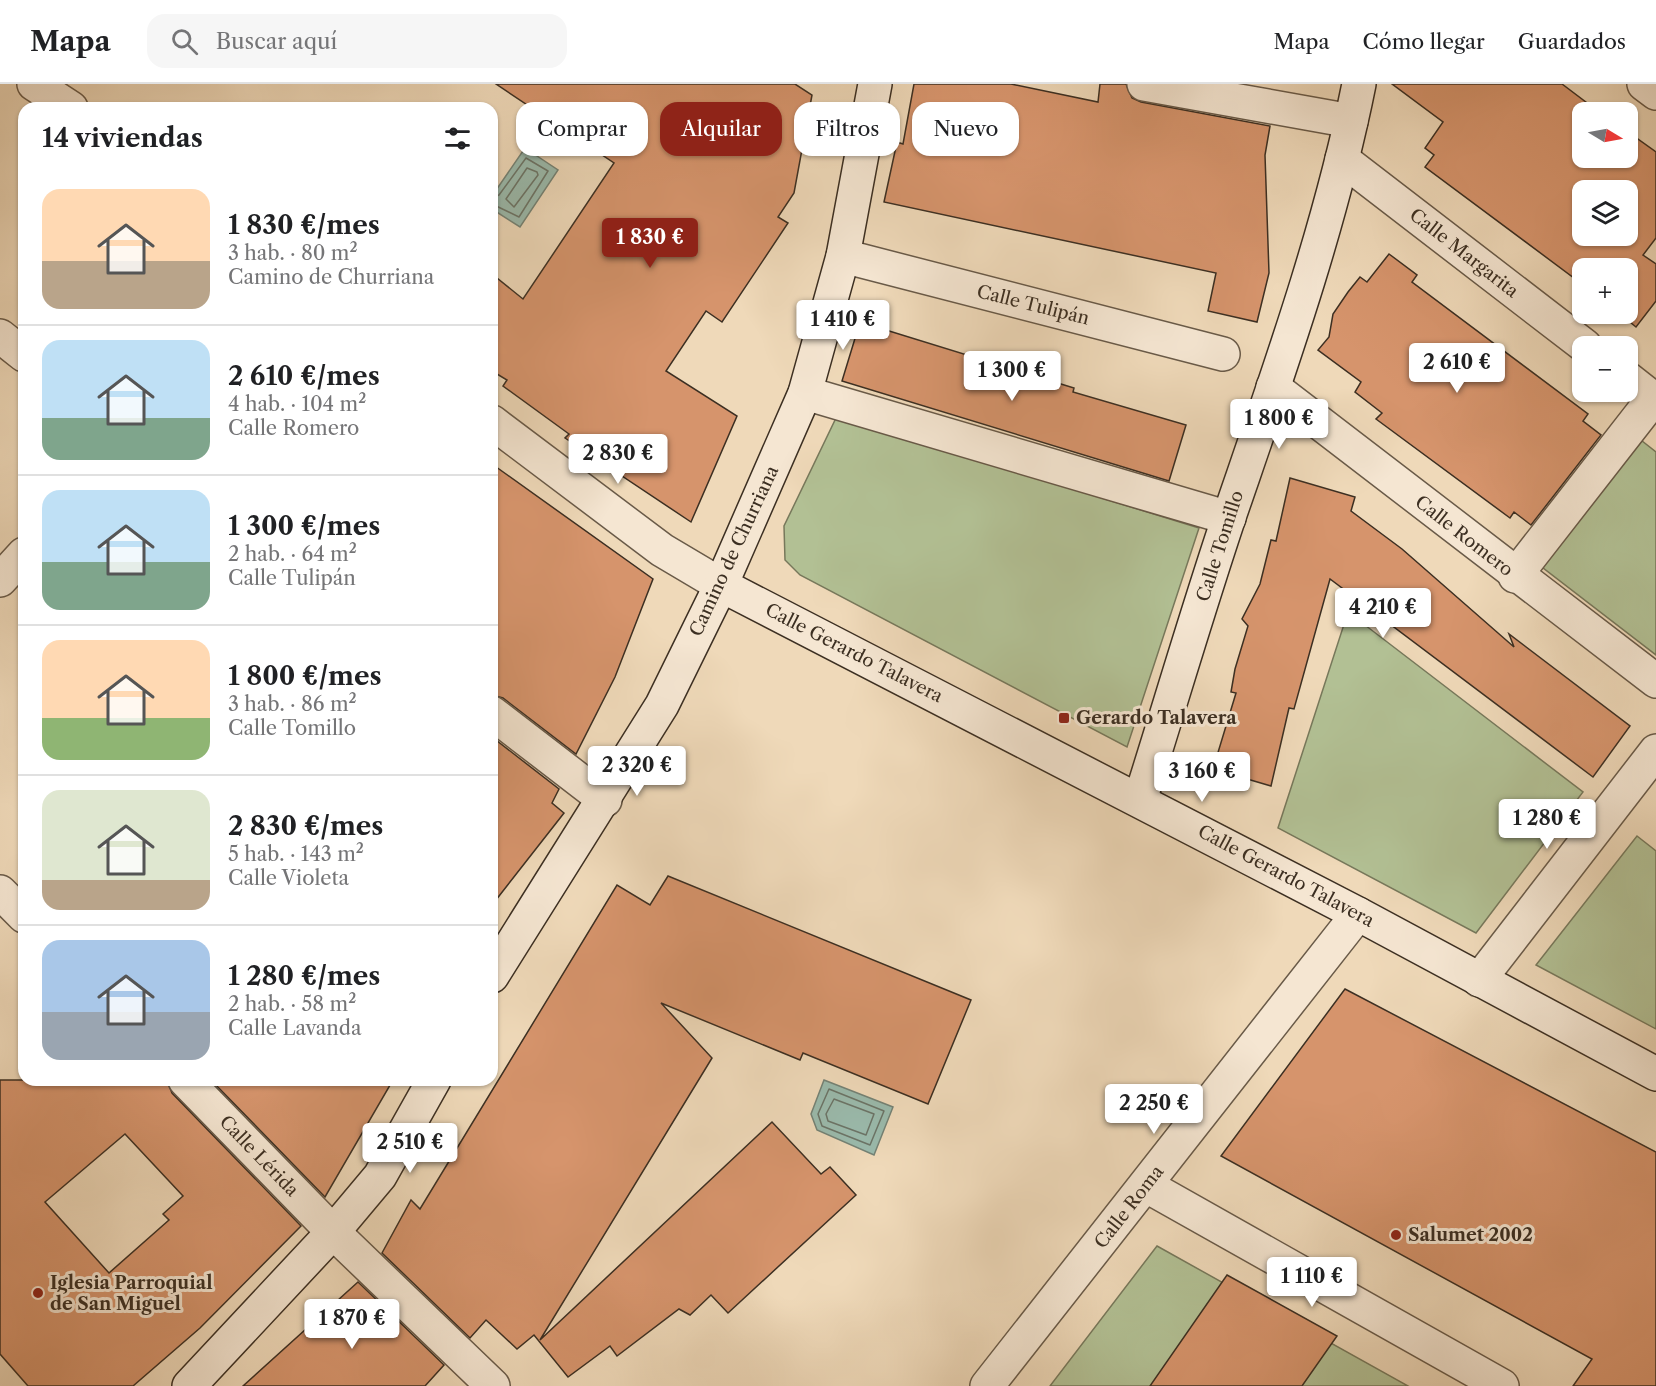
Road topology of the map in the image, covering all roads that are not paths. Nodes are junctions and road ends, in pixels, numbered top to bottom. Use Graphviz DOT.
graph roads {
  1 [pos="34,84"];
  2 [pos="1144,84"];
  3 [pos="1359,84"];
  4 [pos="1644,84"];
  5 [pos="872,85"];
  6 [pos="1656,93"];
  7 [pos="62,102"];
  8 [pos="1351,122"];
  9 [pos="1342,159"];
  10 [pos="843,256"];
  11 [pos="0,336"];
  12 [pos="1572,336"];
  13 [pos="18,350"];
  14 [pos="1223,354"];
  15 [pos="1273,387"];
  16 [pos="805,393"];
  17 [pos="1645,393"];
  18 [pos="498,427"];
  19 [pos="1229,518"];
  20 [pos="18,560"];
  21 [pos="1515,576"];
  22 [pos="0,580"];
  23 [pos="720,585"];
  24 [pos="1656,681"];
  25 [pos="498,718"];
  26 [pos="1656,751"];
  27 [pos="605,800"];
  28 [pos="1140,800"];
  29 [pos="0,892"];
  30 [pos="18,910"];
  31 [pos="1358,914"];
  32 [pos="498,967"];
  33 [pos="1479,980"];
  34 [pos="1656,1074"];
  35 [pos="190,1086"];
  36 [pos="431,1086"];
  37 [pos="1146,1186"];
  38 [pos="333,1232"];
  39 [pos="189,1386"];
  40 [pos="493,1386"];
  41 [pos="987,1386"];
  42 [pos="1502,1386"];
  1 -- 7 [label="street"];
  2 -- 8 [label="street"];
  3 -- 8 [label="street, Calle Tomillo"];
  4 -- 6 [label="street"];
  5 -- 10 [label="street, Camino de Churriana"];
  8 -- 9 [label="street, Calle Tomillo"];
  9 -- 12 [label="street, Calle Margarita"];
  9 -- 15 [label="street, Calle Tomillo"];
  10 -- 14 [label="street, Calle Tulipán"];
  10 -- 16 [label="street, Camino de Churriana"];
  11 -- 13 [label="street"];
  15 -- 19 [label="street, Calle Tomillo"];
  15 -- 21 [label="street, Calle Romero"];
  16 -- 19 [label="street"];
  16 -- 23 [label="street, Camino de Churriana"];
  17 -- 21 [label="street"];
  18 -- 23 [label="street, Calle Gerardo Talavera"];
  19 -- 28 [label="street, Calle Tomillo"];
  20 -- 22 [label="street"];
  21 -- 24 [label="street, Calle Romero"];
  23 -- 27 [label="street, Camino de Churriana"];
  23 -- 28 [label="street, Calle Gerardo Talavera"];
  25 -- 27 [label="street"];
  26 -- 33 [label="street"];
  27 -- 32 [label="street, Camino de Churriana"];
  28 -- 31 [label="street, Calle Gerardo Talavera"];
  29 -- 30 [label="street"];
  31 -- 33 [label="street, Calle Gerardo Talavera"];
  31 -- 37 [label="street, Calle Roma"];
  33 -- 34 [label="street, Calle Gerardo Talavera"];
  35 -- 38 [label="street, Calle Lérida"];
  36 -- 38 [label="street"];
  37 -- 41 [label="street, Calle Roma"];
  37 -- 42 [label="street"];
  38 -- 39 [label="street"];
  38 -- 40 [label="street, Calle Lérida"];
}
